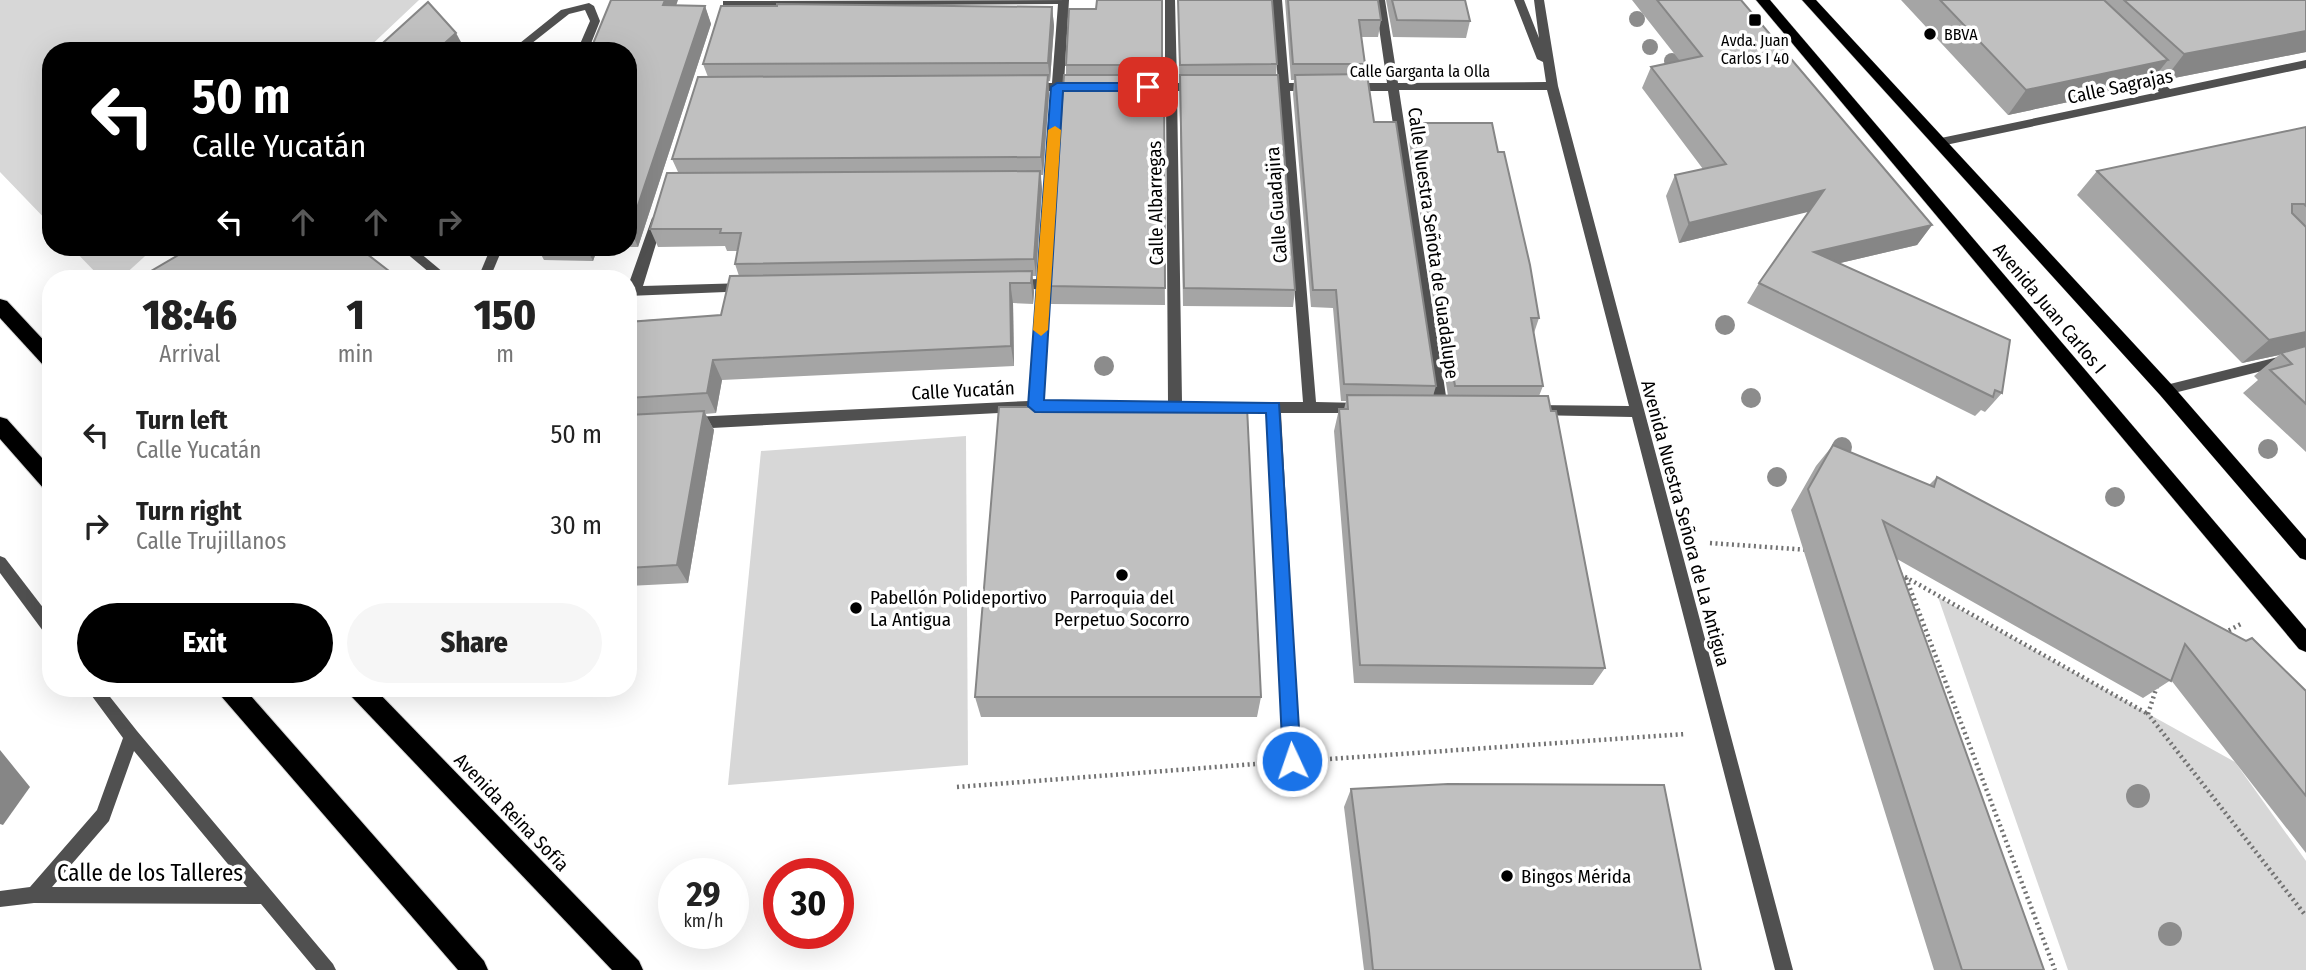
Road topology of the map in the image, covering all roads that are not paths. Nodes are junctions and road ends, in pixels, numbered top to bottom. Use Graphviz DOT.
graph roads {
  1 [pos="1064,0"];
  2 [pos="1170,0"];
  3 [pos="1277,0"];
  4 [pos="1380,0"];
  5 [pos="1519,0"];
  6 [pos="1539,0"];
  7 [pos="1763,0"];
  8 [pos="1809,0"];
  9 [pos="726,6"];
  10 [pos="527,42"];
  11 [pos="586,42"];
  12 [pos="2128,56"];
  13 [pos="2306,64"];
  14 [pos="1552,86"];
  15 [pos="1057,87"];
  16 [pos="1095,87"];
  17 [pos="1133,87"];
  18 [pos="1170,87"];
  19 [pos="1210,87"];
  20 [pos="1249,87"];
  21 [pos="1285,87"];
  22 [pos="1325,87"];
  23 [pos="1339,87"];
  24 [pos="1393,87"];
  25 [pos="1019,88"];
  26 [pos="2168,94"];
  27 [pos="1941,142"];
  28 [pos="662,207"];
  29 [pos="416,256"];
  30 [pos="434,270"];
  31 [pos="637,276"];
  32 [pos="1044,284"];
  33 [pos="998,285"];
  34 [pos="761,288"];
  35 [pos="637,290"];
  36 [pos="0,306"];
  37 [pos="42,351"];
  38 [pos="2306,355"];
  39 [pos="2166,390"];
  40 [pos="1035,406"];
  41 [pos="1175,407"];
  42 [pos="1274,407"];
  43 [pos="1310,408"];
  44 [pos="1375,408"];
  45 [pos="1441,409"];
  46 [pos="1520,410"];
  47 [pos="1636,412"];
  48 [pos="682,423"];
  49 [pos="1,431"];
  50 [pos="42,474"];
  51 [pos="2306,552"];
  52 [pos="0,562"];
  53 [pos="42,618"];
  54 [pos="2306,643"];
  55 [pos="101,697"];
  56 [pos="237,697"];
  57 [pos="368,697"];
  58 [pos="131,736"];
  59 [pos="1292,761"];
  60 [pos="34,895"];
  61 [pos="265,897"];
  62 [pos="0,899"];
  63 [pos="327,970"];
  64 [pos="475,970"];
  65 [pos="630,970"];
  66 [pos="1784,970"];
  1 -- 9 [label="street"];
  1 -- 15 [label="street"];
  2 -- 18 [label="street, Calle Albarregas"];
  3 -- 21 [label="street, Calle Guadajira"];
  4 -- 24 [label="street, Calle Nuestra Señota de Guadalupe"];
  5 -- 14 [label="street, Avenida Nuestra Señora de La Antigua"];
  6 -- 14 [label="street, Avenida Nuestra Señora de La Antigua"];
  7 -- 54 [label="main road, Avenida Juan Carlos I"];
  8 -- 27 [label="main road, Avenida Juan Carlos I"];
  10 -- 11 [label="street"];
  12 -- 26 [label="street"];
  13 -- 26 [label="street, Calle Sagrajas"];
  14 -- 24 [label="street, Calle Garganta la Olla"];
  14 -- 47 [label="street, Avenida Nuestra Señora de La Antigua"];
  15 -- 16 [label="street"];
  15 -- 25 [label="street"];
  15 -- 32 [label="street"];
  17 -- 18 [label="street"];
  18 -- 19 [label="street"];
  18 -- 41 [label="street, Calle Albarregas"];
  20 -- 21 [label="street, Calle Garganta la Olla"];
  21 -- 22 [label="street, Calle Garganta la Olla"];
  21 -- 43 [label="street, Calle Guadajira"];
  23 -- 24 [label="street, Calle Garganta la Olla"];
  24 -- 45 [label="street, Calle Nuestra Señota de Guadalupe"];
  26 -- 27 [label="street, Calle Sagrajas"];
  27 -- 39 [label="main road, Avenida Juan Carlos I"];
  28 -- 31 [label="street"];
  29 -- 30 [label="street"];
  32 -- 33 [label="street"];
  32 -- 40 [label="street"];
  34 -- 35 [label="street"];
  36 -- 37 [label="highway"];
  38 -- 39 [label="street"];
  39 -- 51 [label="main road, Avenida Juan Carlos I"];
  40 -- 41 [label="street, Calle Yucatán"];
  40 -- 48 [label="street, Calle Yucatán"];
  41 -- 42 [label="street, Calle Yucatán"];
  42 -- 43 [label="street, Calle Yucatán"];
  42 -- 59 [label="street"];
  43 -- 44 [label="street, Calle Yucatán"];
  46 -- 47 [label="street"];
  47 -- 66 [label="street, Avenida Nuestra Señora de La Antigua"];
  49 -- 50 [label="highway"];
  52 -- 53 [label="street"];
  55 -- 58 [label="street"];
  56 -- 64 [label="highway"];
  57 -- 65 [label="highway, Avenida Reina Sofía"];
  58 -- 60 [label="street, Calle de los Talleres"];
  58 -- 61 [label="street"];
  60 -- 61 [label="street, Calle de los Talleres"];
  60 -- 62 [label="street, Calle de los Talleres"];
  61 -- 63 [label="street"];
}
